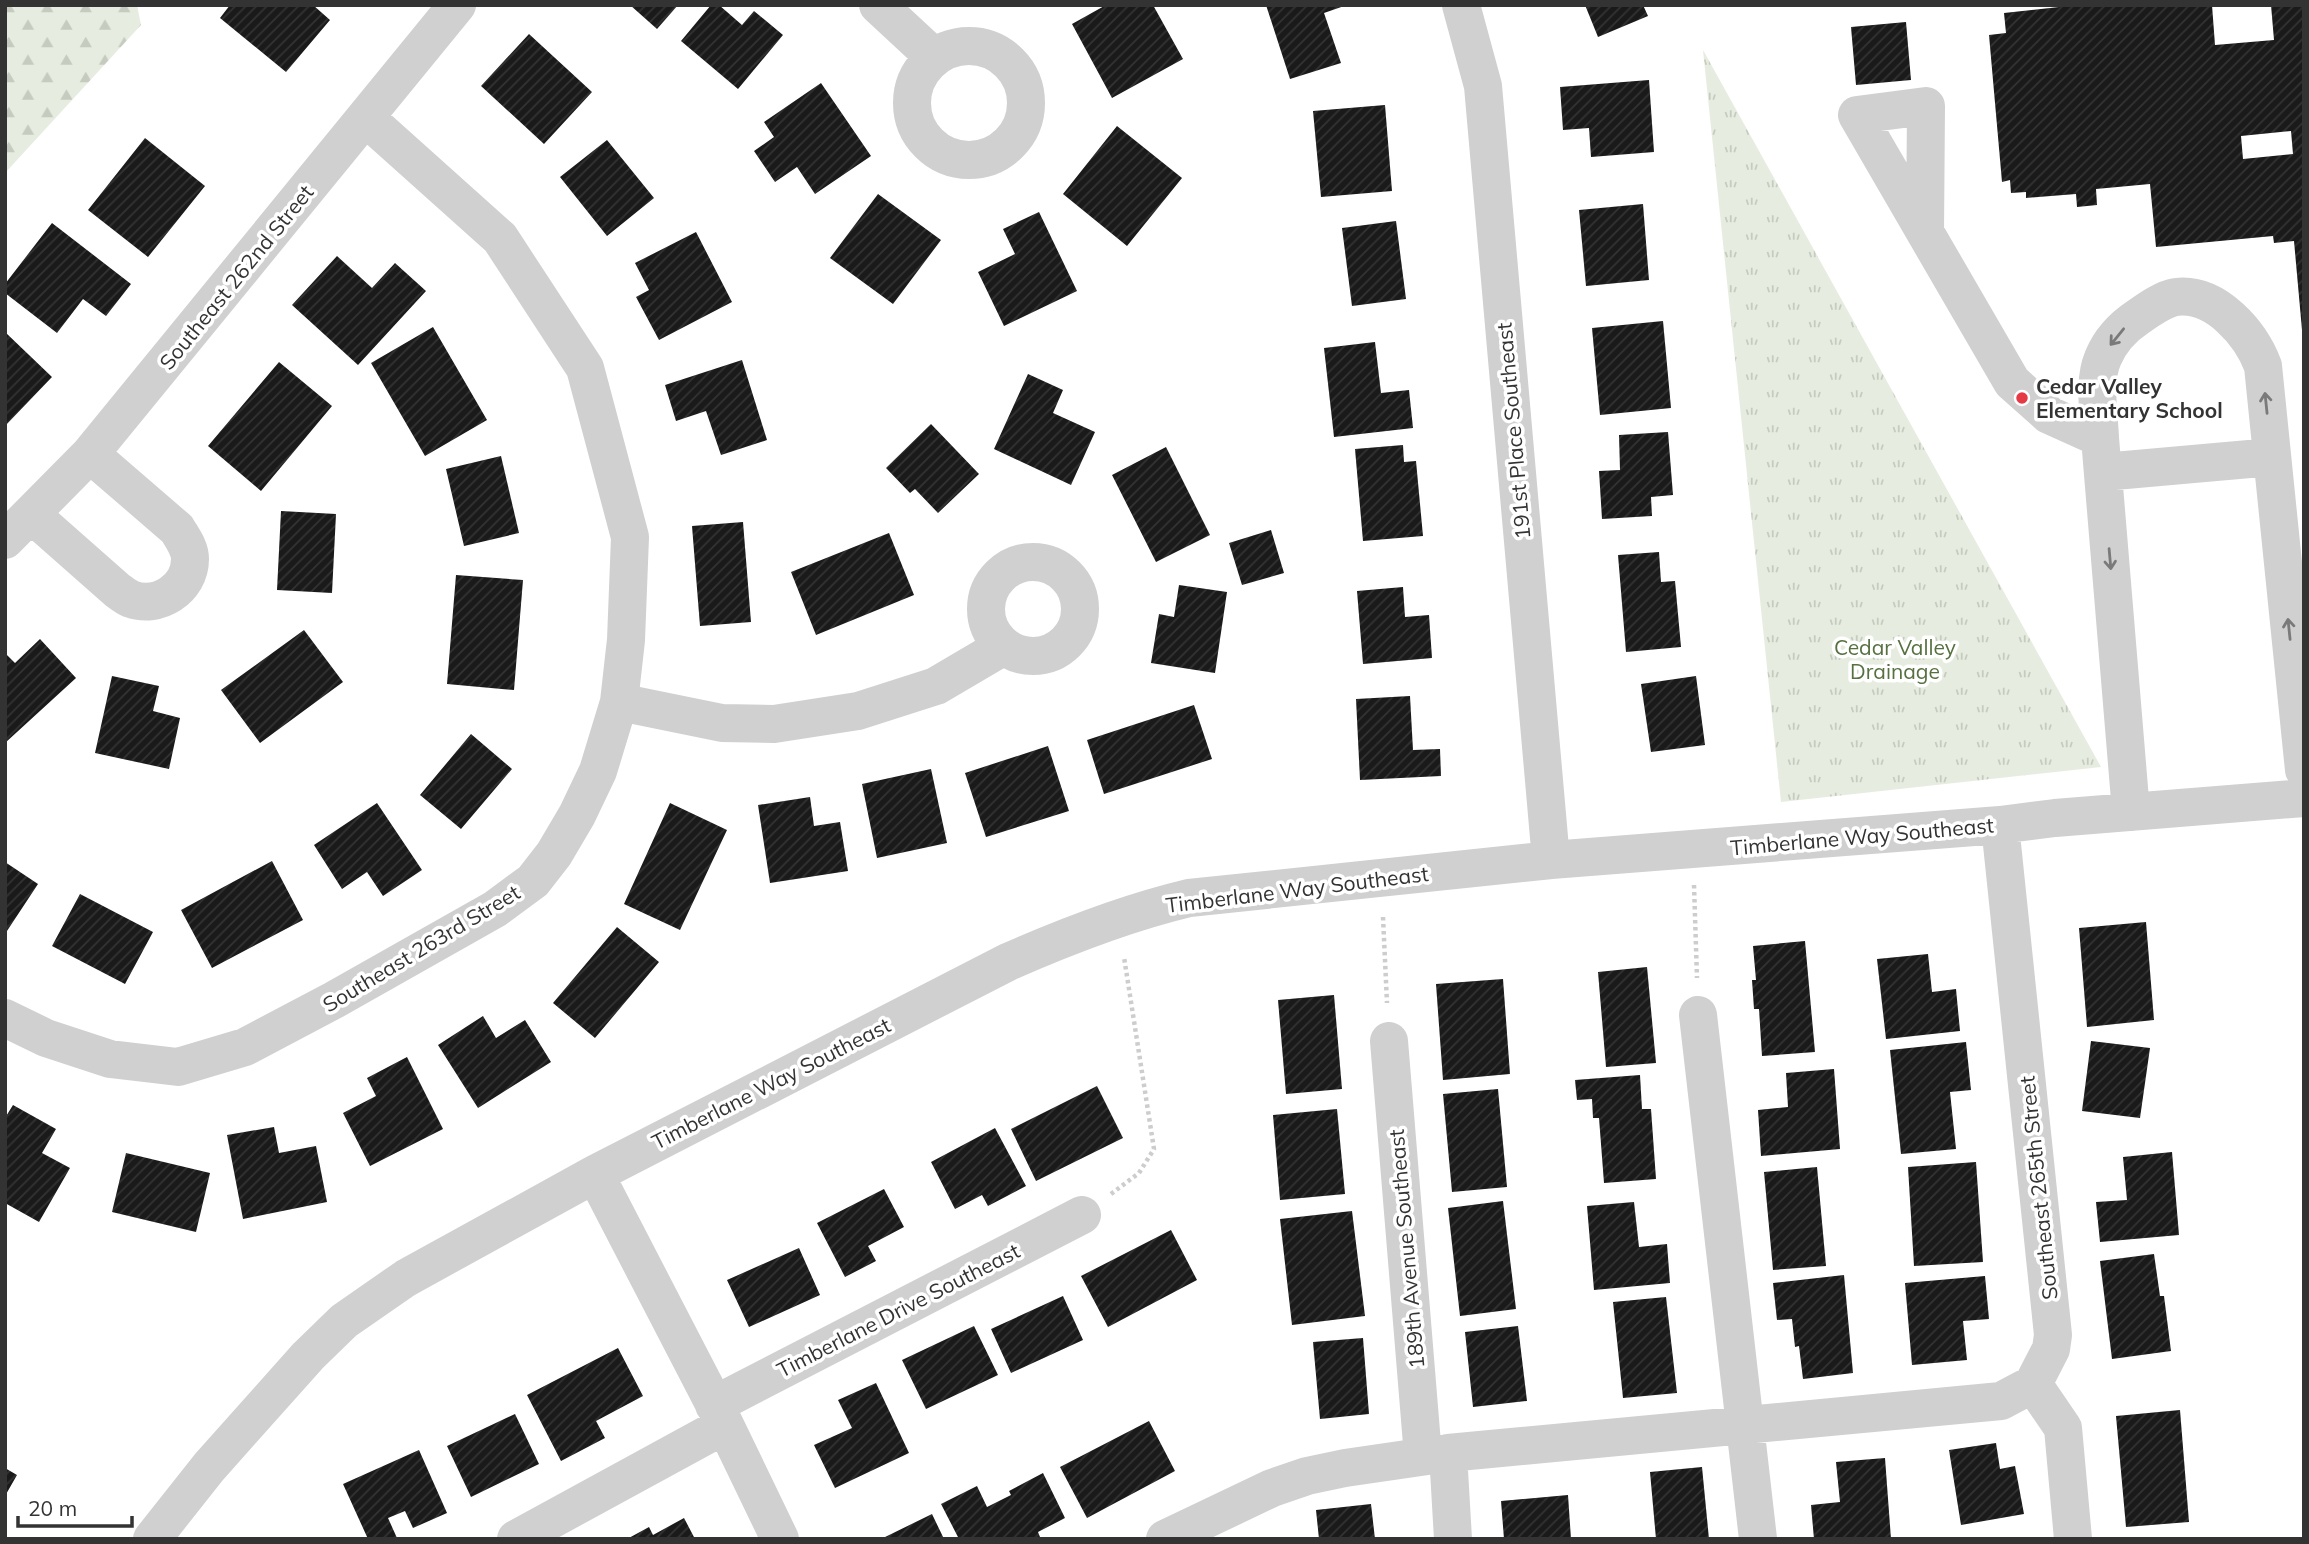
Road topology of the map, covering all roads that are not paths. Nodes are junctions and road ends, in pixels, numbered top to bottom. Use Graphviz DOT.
graph roads {
  1 [pos="457,5"];
  2 [pos="878,5"];
  3 [pos="1461,5"];
  4 [pos="934,58"];
  5 [pos="366,118"];
  6 [pos="1925,232"];
  7 [pos="90,454"];
  8 [pos="2101,455"];
  9 [pos="2272,457"];
  10 [pos="19,527"];
  11 [pos="1004,646"];
  12 [pos="619,702"];
  13 [pos="2304,770"];
  14 [pos="2304,798"];
  15 [pos="2131,811"];
  16 [pos="2000,825"];
  17 [pos="1550,860"];
  18 [pos="1698,1015"];
  19 [pos="5,1018"];
  20 [pos="1389,1041"];
  21 [pos="596,1174"];
  22 [pos="1082,1215"];
  23 [pos="2033,1384"];
  24 [pos="720,1415"];
  25 [pos="1745,1426"];
  26 [pos="1436,1455"];
  27 [pos="152,1539"];
  28 [pos="516,1539"];
  29 [pos="780,1539"];
  30 [pos="1165,1539"];
  31 [pos="1453,1539"];
  32 [pos="1758,1539"];
  33 [pos="2073,1539"];
  1 -- 5 [label="street, Southeast 262nd Street"];
  2 -- 4 [label="street"];
  3 -- 17 [label="street, 191st Place Southeast"];
  5 -- 7 [label="street, Southeast 262nd Street"];
  5 -- 12 [label="street, Southeast 263rd Street"];
  6 -- 8 [label="street"];
  7 -- 10 [label="street, Southeast 262nd Street"];
  7 -- 10 [label="street"];
  8 -- 9 [label="street"];
  9 -- 8 [label="street, one-way"];
  8 -- 15 [label="street, one-way"];
  13 -- 9 [label="street, one-way"];
  11 -- 12 [label="street"];
  12 -- 19 [label="street, Southeast 263rd Street"];
  14 -- 15 [label="street, Timberlane Way Southeast"];
  15 -- 16 [label="street, Timberlane Way Southeast"];
  16 -- 17 [label="street, Timberlane Way Southeast"];
  16 -- 23 [label="street, Southeast 265th Street"];
  17 -- 21 [label="street, Timberlane Way Southeast"];
  18 -- 25 [label="street"];
  20 -- 26 [label="street, 189th Avenue Southeast"];
  21 -- 24 [label="street"];
  21 -- 27 [label="street, Timberlane Way Southeast"];
  22 -- 24 [label="street, Timberlane Drive Southeast"];
  23 -- 25 [label="street"];
  23 -- 33 [label="street"];
  24 -- 28 [label="street, Timberlane Drive Southeast"];
  24 -- 29 [label="street"];
  25 -- 26 [label="street"];
  25 -- 32 [label="street"];
  26 -- 30 [label="street"];
  26 -- 31 [label="street, 189th Avenue Southeast"];
}
